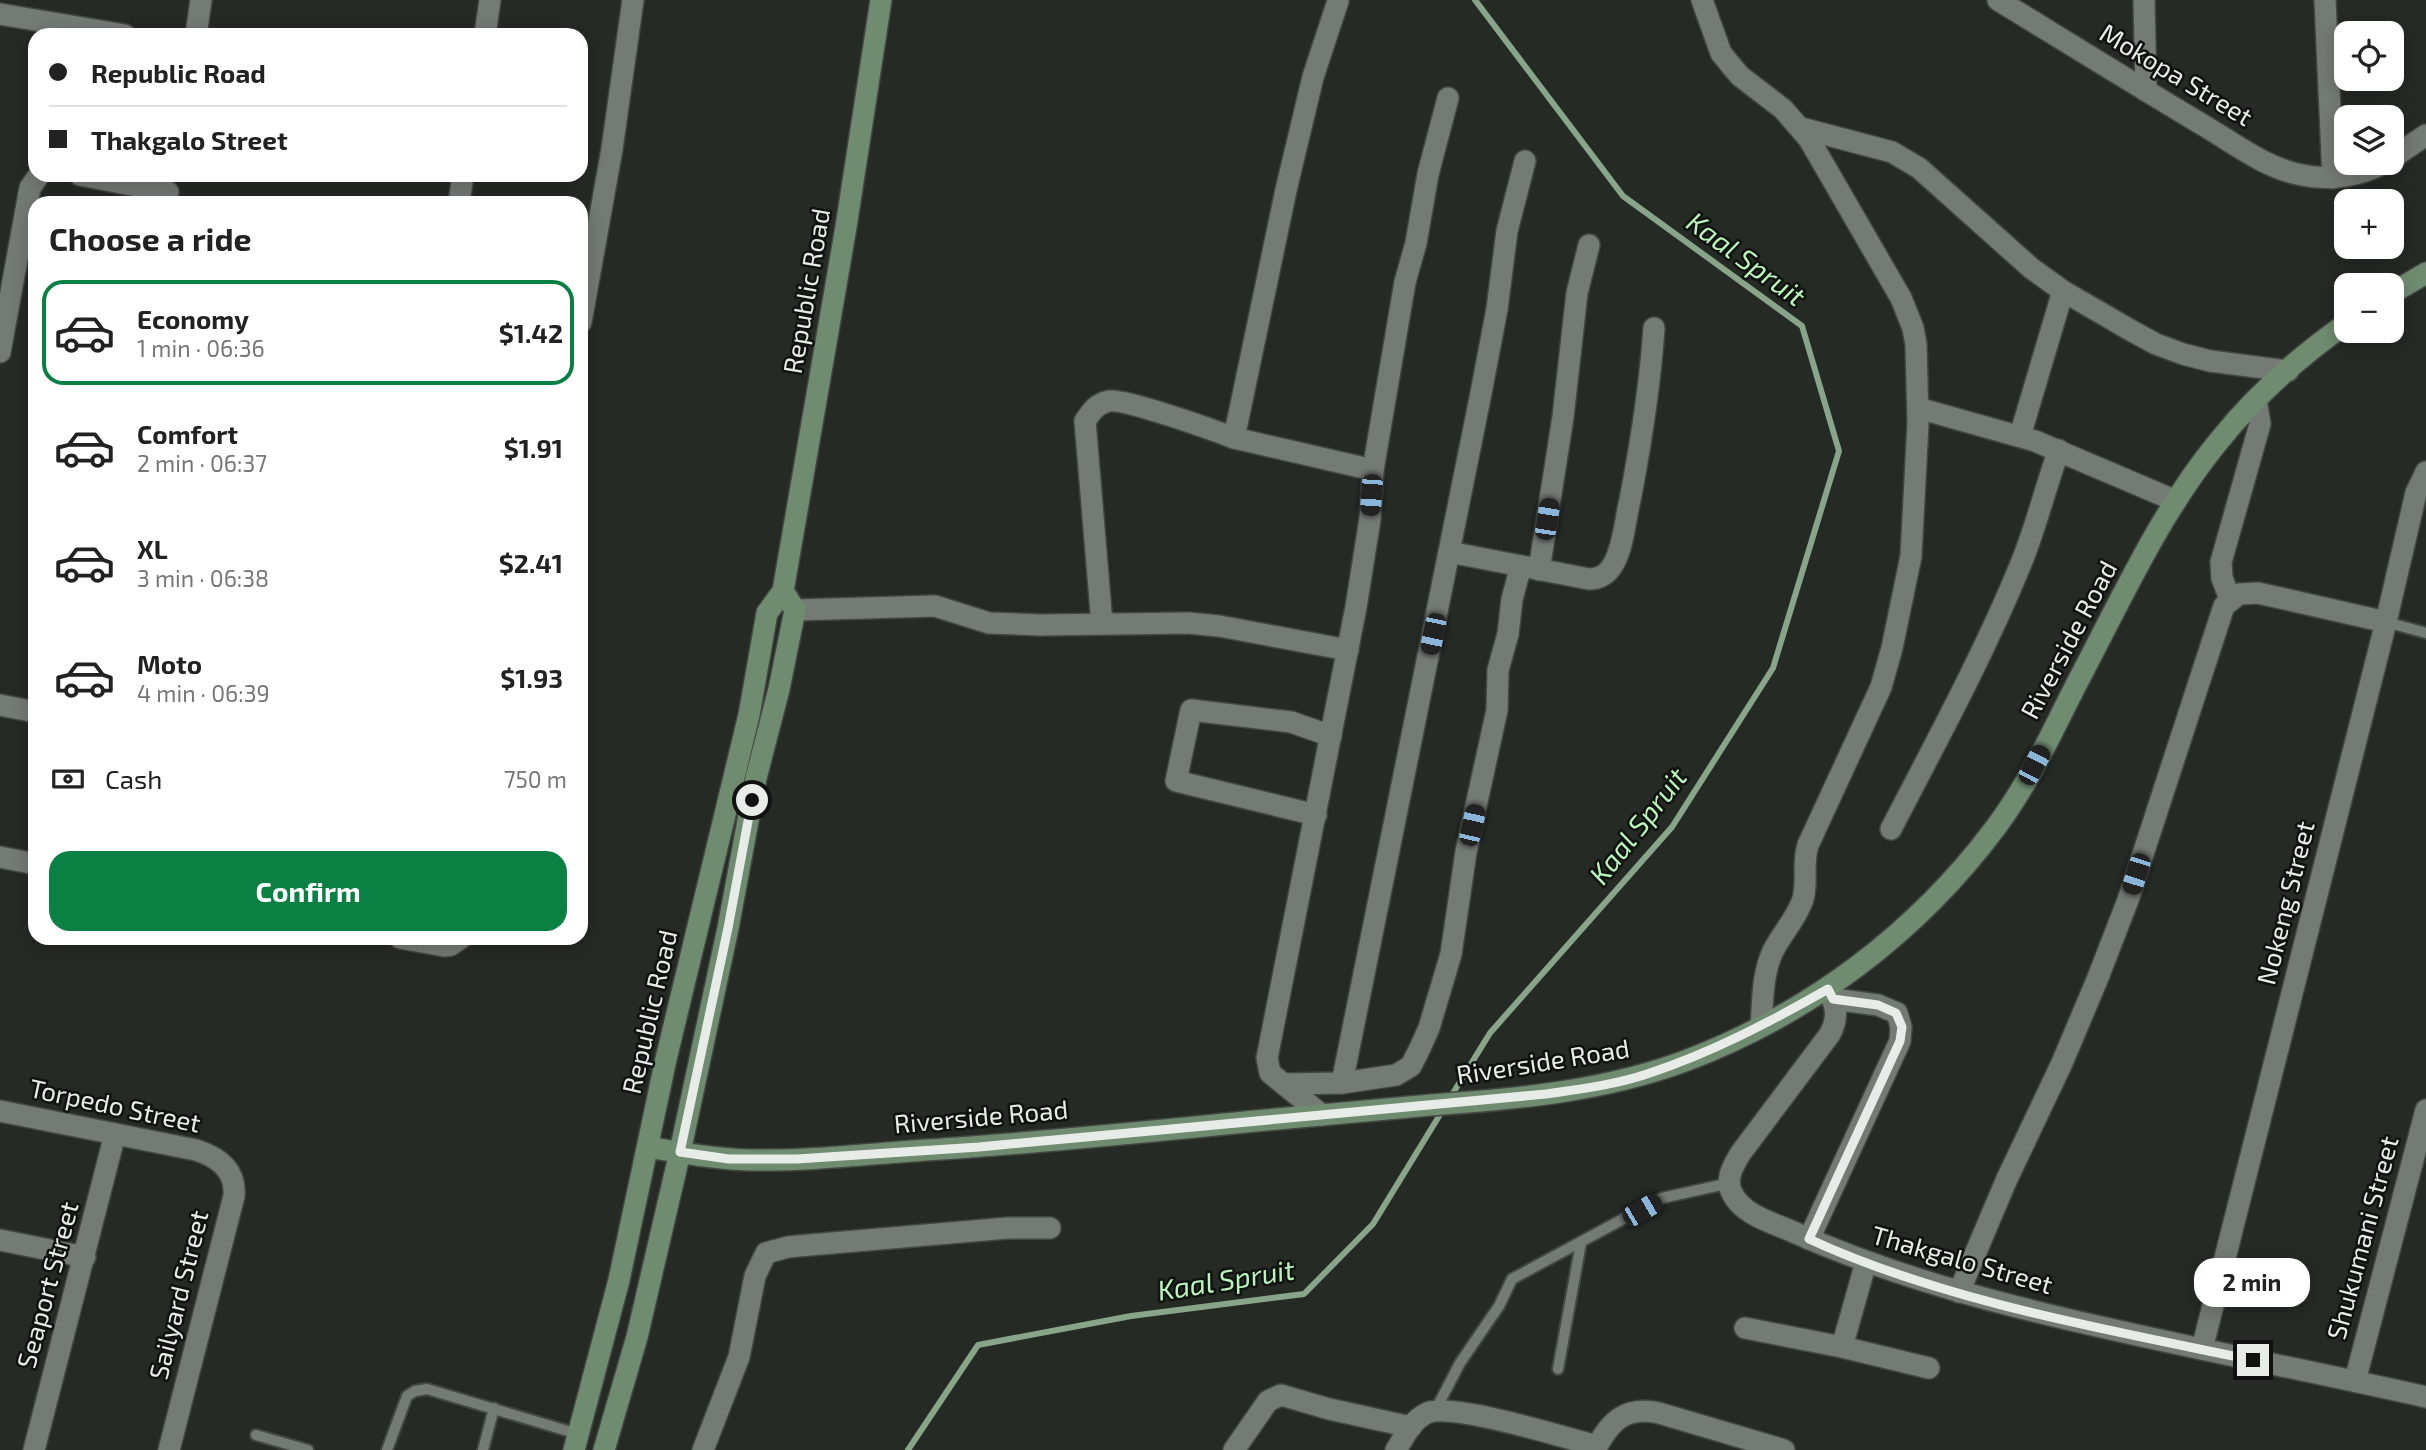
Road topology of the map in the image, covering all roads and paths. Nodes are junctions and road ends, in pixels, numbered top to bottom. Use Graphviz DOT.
graph roads {
  1 [pos="201,0"];
  2 [pos="489,0"];
  3 [pos="634,0"];
  4 [pos="881,0"];
  5 [pos="1702,0"];
  6 [pos="1998,0"];
  7 [pos="2144,0"];
  8 [pos="2325,0"];
  9 [pos="1338,1"];
  10 [pos="0,14"];
  11 [pos="83,28"];
  12 [pos="197,28"];
  13 [pos="486,28"];
  14 [pos="2146,91"];
  15 [pos="1448,99"];
  16 [pos="1801,128"];
  17 [pos="2426,135"];
  18 [pos="2404,150"];
  19 [pos="1525,161"];
  20 [pos="2347,175"];
  21 [pos="2333,178"];
  22 [pos="122,182"];
  23 [pos="169,190"];
  24 [pos="28,199"];
  25 [pos="1589,245"];
  26 [pos="2426,273"];
  27 [pos="588,284"];
  28 [pos="2404,286"];
  29 [pos="2063,290"];
  30 [pos="1654,328"];
  31 [pos="2334,333"];
  32 [pos="0,352"];
  33 [pos="2288,370"];
  34 [pos="2256,400"];
  35 [pos="1918,408"];
  36 [pos="2020,436"];
  37 [pos="1234,438"];
  38 [pos="2059,450"];
  39 [pos="1373,471"];
  40 [pos="2426,472"];
  41 [pos="2176,501"];
  42 [pos="1449,552"];
  43 [pos="1530,568"];
  44 [pos="783,591"];
  45 [pos="2230,599"];
  46 [pos="795,610"];
  47 [pos="2386,622"];
  48 [pos="1102,624"];
  49 [pos="2426,633"];
  50 [pos="1348,650"];
  51 [pos="0,705"];
  52 [pos="28,711"];
  53 [pos="1331,736"];
  54 [pos="1316,815"];
  55 [pos="1891,830"];
  56 [pos="0,857"];
  57 [pos="28,863"];
  58 [pos="433,945"];
  59 [pos="451,945"];
  60 [pos="1830,994"];
  61 [pos="1761,1026"];
  62 [pos="1342,1083"];
  63 [pos="1284,1084"];
  64 [pos="2426,1110"];
  65 [pos="0,1111"];
  66 [pos="1322,1115"];
  67 [pos="115,1134"];
  68 [pos="648,1147"];
  69 [pos="680,1152"];
  70 [pos="217,1160"];
  71 [pos="1730,1183"];
  72 [pos="1050,1228"];
  73 [pos="1809,1239"];
  74 [pos="0,1240"];
  75 [pos="1581,1242"];
  76 [pos="85,1257"];
  77 [pos="1866,1262"];
  78 [pos="1959,1292"];
  79 [pos="1745,1328"];
  80 [pos="1842,1347"];
  81 [pos="2202,1349"];
  82 [pos="1929,1368"];
  83 [pos="1558,1369"];
  84 [pos="2354,1381"];
  85 [pos="2426,1397"];
  86 [pos="494,1408"];
  87 [pos="1435,1411"];
  88 [pos="1411,1427"];
  89 [pos="256,1435"];
  90 [pos="576,1442"];
  91 [pos="1596,1448"];
  92 [pos="34,1450"];
  93 [pos="169,1450"];
  94 [pos="308,1450"];
  95 [pos="387,1450"];
  96 [pos="483,1450"];
  97 [pos="604,1450"];
  98 [pos="703,1450"];
  99 [pos="1234,1450"];
  100 [pos="1396,1450"];
  101 [pos="1784,1450"];
  1 -- 12 [label="street"];
  2 -- 13 [label="street"];
  3 -- 27 [label="street"];
  4 -- 44 [label="street, Republic Road"];
  5 -- 16 [label="street"];
  6 -- 14 [label="street, Mokopa Street"];
  7 -- 14 [label="street"];
  8 -- 21 [label="street"];
  9 -- 37 [label="street"];
  10 -- 11 [label="street"];
  14 -- 21 [label="street, Mokopa Street"];
  15 -- 39 [label="street"];
  16 -- 29 [label="street"];
  16 -- 35 [label="street"];
  17 -- 18 [label="street"];
  19 -- 42 [label="street"];
  20 -- 21 [label="street"];
  22 -- 23 [label="street"];
  24 -- 32 [label="street"];
  25 -- 43 [label="street"];
  26 -- 28 [label="street"];
  29 -- 33 [label="street"];
  29 -- 36 [label="street"];
  30 -- 43 [label="street"];
  31 -- 33 [label="street, Riverside Road"];
  33 -- 34 [label="street, Riverside Road"];
  34 -- 41 [label="street, Riverside Road"];
  34 -- 45 [label="street"];
  35 -- 36 [label="street"];
  35 -- 61 [label="street"];
  36 -- 38 [label="street"];
  37 -- 39 [label="street"];
  37 -- 48 [label="street"];
  38 -- 41 [label="street"];
  38 -- 55 [label="street"];
  39 -- 50 [label="street"];
  40 -- 47 [label="street, Nokeng Street"];
  41 -- 60 [label="street, Riverside Road"];
  42 -- 43 [label="street"];
  42 -- 62 [label="street"];
  43 -- 62 [label="street"];
  44 -- 46 [label="street"];
  44 -- 68 [label="street, Republic Road"];
  45 -- 47 [label="street"];
  45 -- 78 [label="street"];
  46 -- 48 [label="street"];
  46 -- 69 [label="street"];
  47 -- 49 [label="lane"];
  47 -- 81 [label="street, Nokeng Street"];
  48 -- 50 [label="street"];
  50 -- 53 [label="street"];
  51 -- 52 [label="street"];
  53 -- 54 [label="street"];
  53 -- 54 [label="street"];
  54 -- 63 [label="street"];
  56 -- 57 [label="street"];
  58 -- 59 [label="street"];
  60 -- 61 [label="street, Riverside Road"];
  60 -- 71 [label="street"];
  60 -- 73 [label="street"];
  61 -- 66 [label="street, Riverside Road"];
  62 -- 63 [label="street"];
  63 -- 66 [label="street"];
  64 -- 84 [label="street, Shukumani Street"];
  65 -- 67 [label="street, Torpedo Street"];
  66 -- 69 [label="street, Riverside Road"];
  67 -- 70 [label="street, Torpedo Street"];
  67 -- 76 [label="street, Seaport Street"];
  68 -- 69 [label="street, Riverside Road"];
  68 -- 90 [label="street, Republic Road"];
  69 -- 97 [label="street"];
  70 -- 93 [label="street, Sailyard Street"];
  71 -- 73 [label="street, Thakgalo Street"];
  71 -- 75 [label="lane"];
  72 -- 98 [label="street"];
  73 -- 77 [label="street, Thakgalo Street"];
  74 -- 76 [label="street"];
  75 -- 83 [label="lane"];
  75 -- 87 [label="lane"];
  76 -- 92 [label="street, Seaport Street"];
  77 -- 78 [label="street, Thakgalo Street"];
  77 -- 80 [label="street"];
  78 -- 81 [label="street, Thakgalo Street"];
  79 -- 80 [label="street"];
  80 -- 82 [label="street"];
  81 -- 84 [label="street, Thakgalo Street"];
  84 -- 85 [label="street, Thakgalo Street"];
  86 -- 90 [label="lane"];
  86 -- 95 [label="lane"];
  86 -- 96 [label="lane"];
  87 -- 88 [label="street"];
  87 -- 91 [label="street"];
  88 -- 99 [label="street"];
  88 -- 100 [label="street"];
  89 -- 94 [label="lane"];
  91 -- 101 [label="street"];
}
